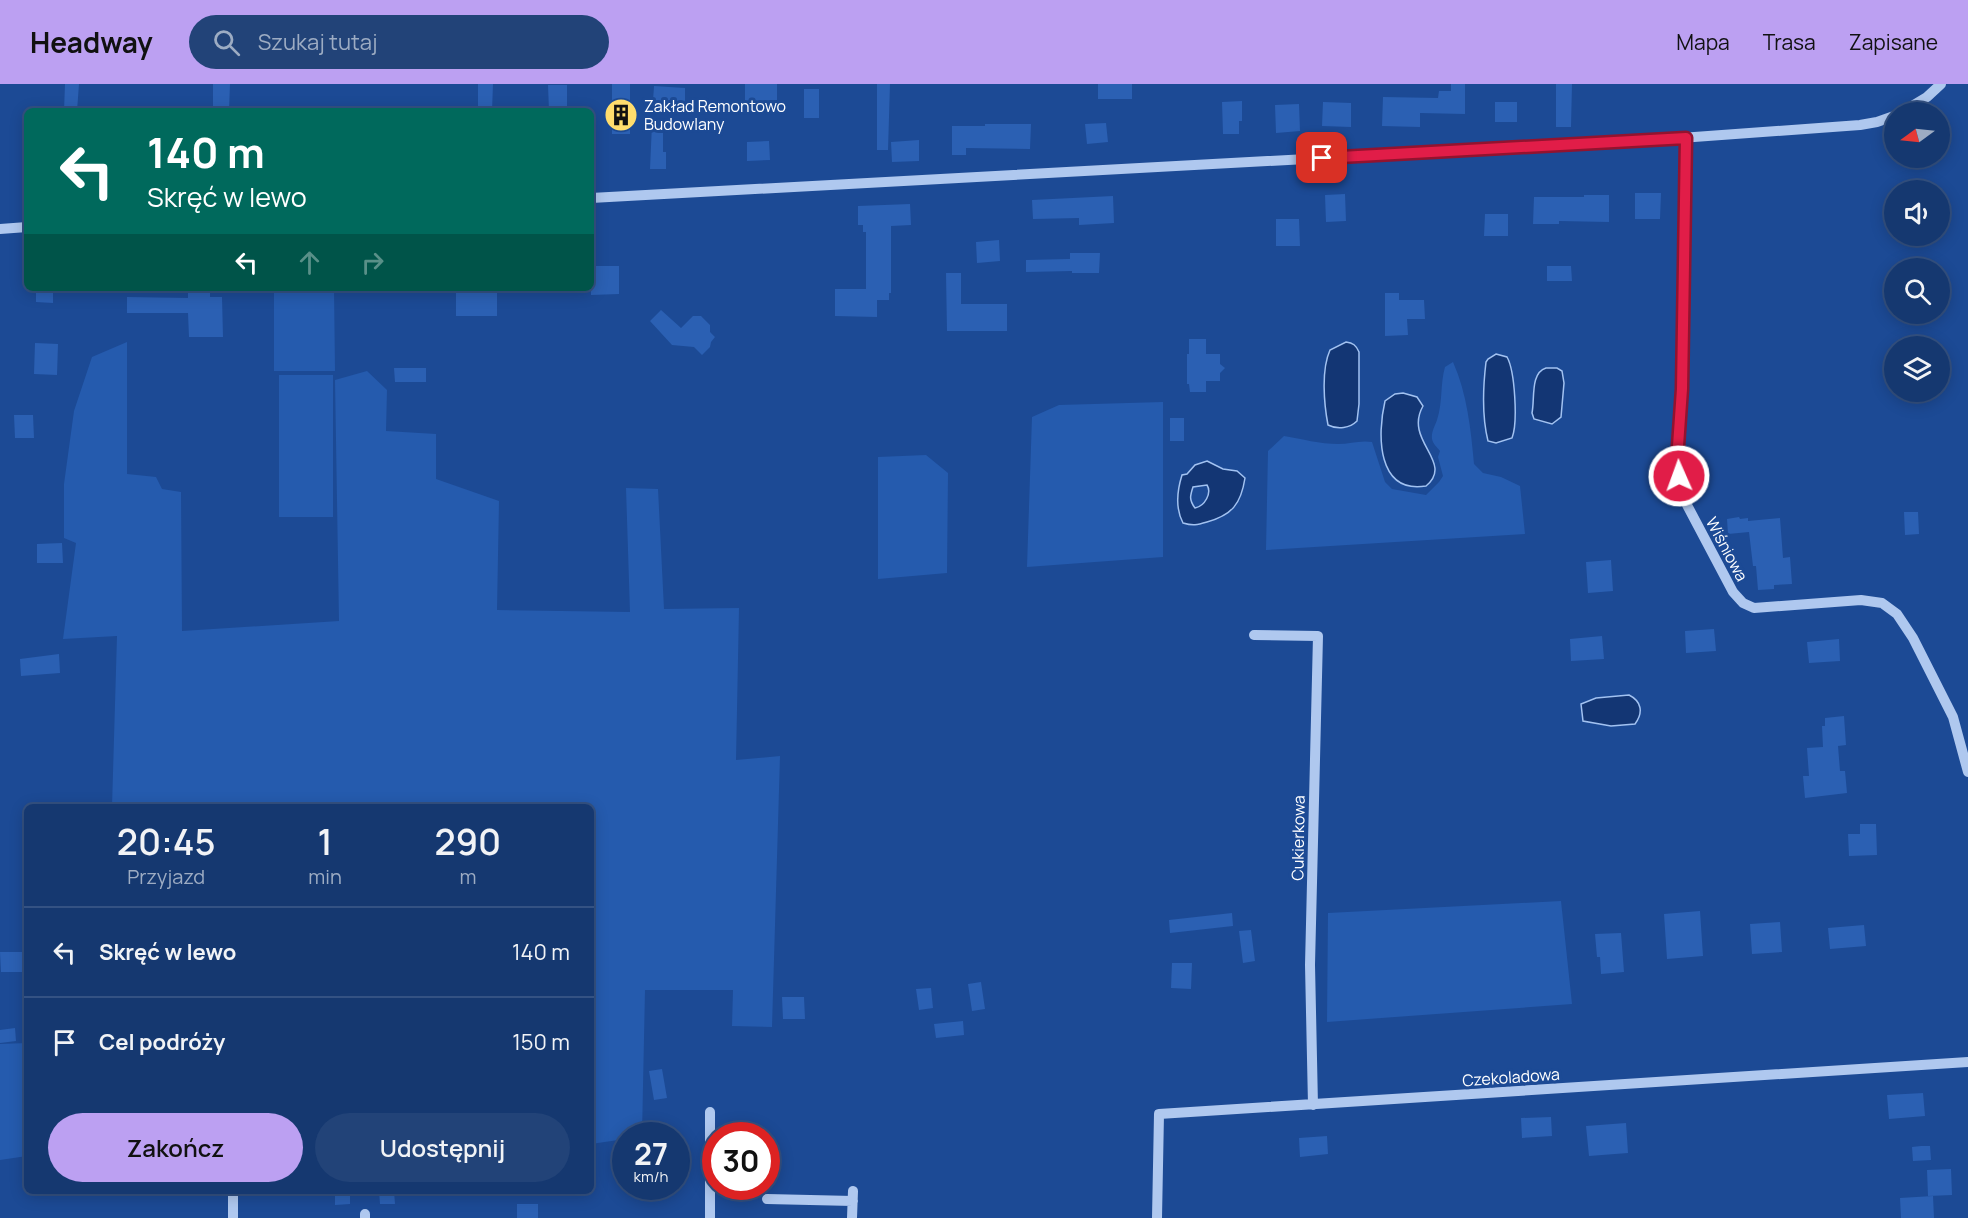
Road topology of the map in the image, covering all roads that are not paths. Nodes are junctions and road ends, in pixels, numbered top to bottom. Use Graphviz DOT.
graph roads {
  1 [pos="1941,84"];
  2 [pos="1919,102"];
  3 [pos="1884,120"];
  4 [pos="1686,138"];
  5 [pos="594,198"];
  6 [pos="24,227"];
  7 [pos="0,229"];
  8 [pos="1254,635"];
  9 [pos="1968,772"];
  10 [pos="1968,1062"];
  11 [pos="1313,1105"];
  12 [pos="710,1112"];
  13 [pos="233,1194"];
  14 [pos="780,1199"];
  15 [pos="233,1218"];
  16 [pos="710,1218"];
  17 [pos="852,1218"];
  18 [pos="1157,1218"];
  1 -- 2 [label="street"];
  3 -- 4 [label="street"];
  4 -- 5 [label="street"];
  4 -- 9 [label="street, Wiśniowa"];
  6 -- 7 [label="street"];
  8 -- 11 [label="street, Cukierkowa"];
  10 -- 11 [label="street, Czekoladowa"];
  11 -- 18 [label="street, Czekoladowa"];
  12 -- 16 [label="street"];
  13 -- 15 [label="street"];
  14 -- 17 [label="street"];
}
